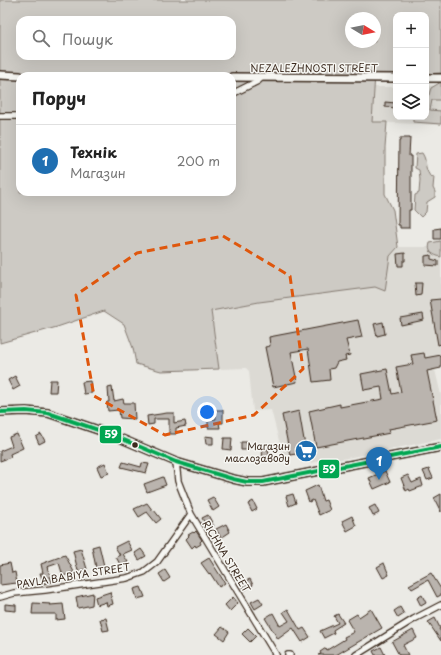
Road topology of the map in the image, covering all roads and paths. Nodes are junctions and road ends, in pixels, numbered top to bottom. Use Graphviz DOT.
graph roads {
  1 [pos="0,75"];
  2 [pos="16,76"];
  3 [pos="236,77"];
  4 [pos="262,77"];
  5 [pos="393,78"];
  6 [pos="429,78"];
  7 [pos="441,78"];
  8 [pos="236,92"];
  9 [pos="0,116"];
  10 [pos="16,116"];
  11 [pos="0,412"];
  12 [pos="441,447"];
  13 [pos="176,462"];
  14 [pos="191,514"];
  15 [pos="0,596"];
  16 [pos="441,606"];
  17 [pos="276,655"];
  18 [pos="356,655"];
  1 -- 2 [label="street"];
  3 -- 4 [label="street, NEZALEZHNOSTI STREET"];
  4 -- 5 [label="street, NEZALEZHNOSTI STREET"];
  4 -- 8 [label="street"];
  6 -- 7 [label="street"];
  9 -- 10 [label="street"];
  11 -- 13 [label="street"];
  12 -- 13 [label="street"];
  13 -- 14 [label="street, RICHNA STREET"];
  14 -- 15 [label="street, PAVLA BABIYA STREET"];
  14 -- 17 [label="street, RICHNA STREET"];
  16 -- 18 [label="street"];
}
